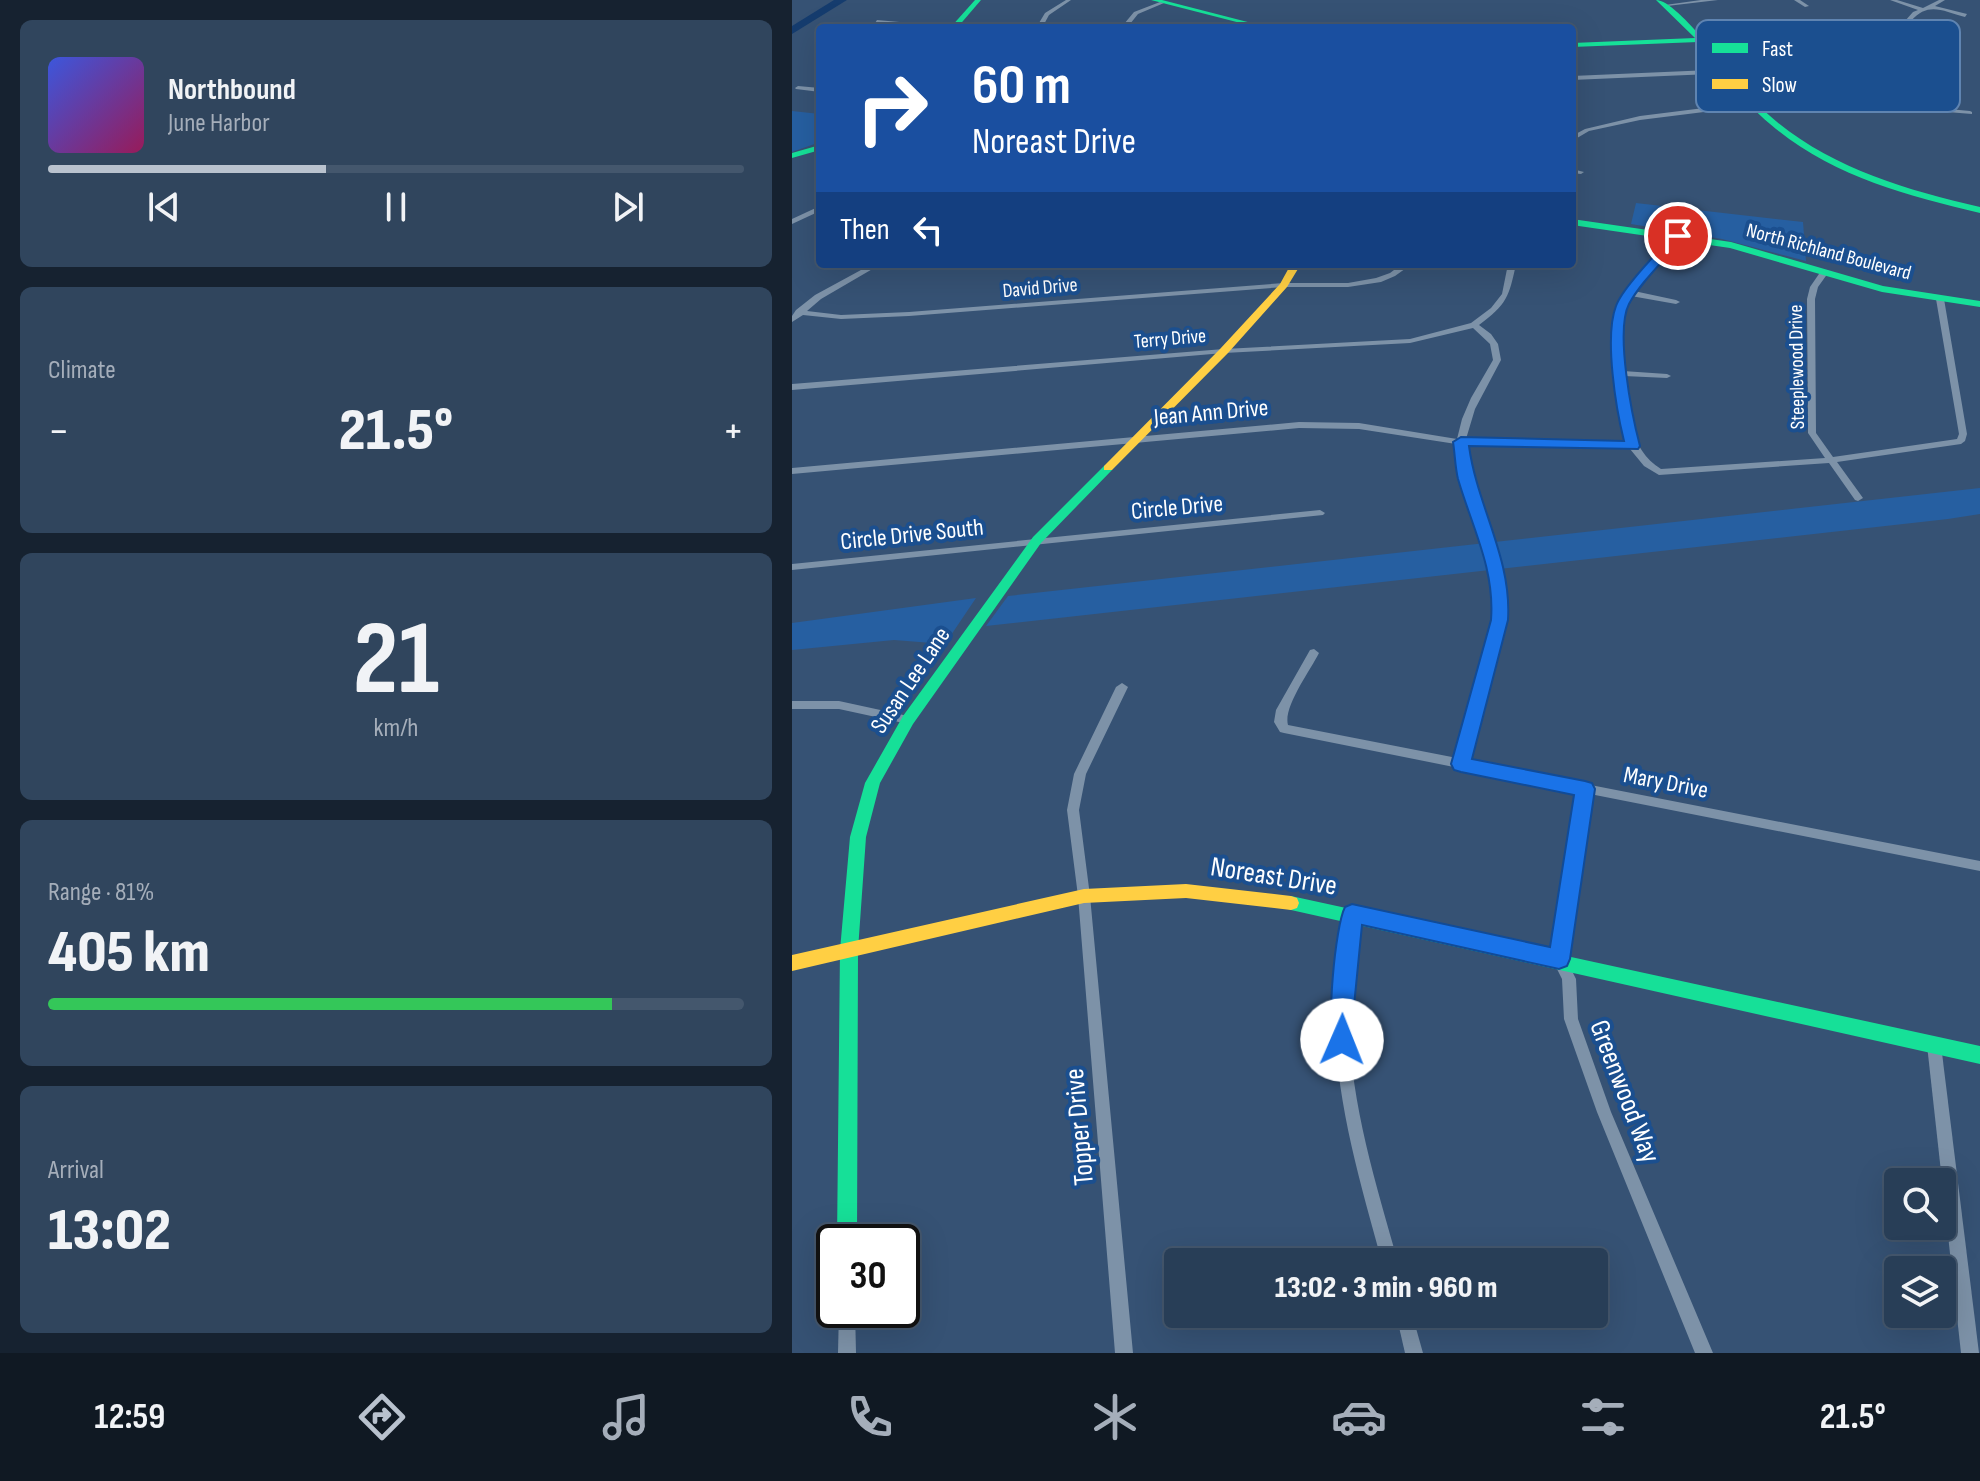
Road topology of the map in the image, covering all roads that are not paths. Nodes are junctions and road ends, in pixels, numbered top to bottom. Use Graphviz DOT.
graph roads {
  1 [pos="969,0"];
  2 [pos="977,0"];
  3 [pos="1069,0"];
  4 [pos="1716,0"];
  5 [pos="1796,0"];
  6 [pos="1892,0"];
  7 [pos="1943,0"];
  8 [pos="1158,1"];
  9 [pos="1663,3"];
  10 [pos="1807,6"];
  11 [pos="1930,6"];
  12 [pos="1922,9"];
  13 [pos="1965,15"];
  14 [pos="1909,20"];
  15 [pos="877,22"];
  16 [pos="899,24"];
  17 [pos="955,24"];
  18 [pos="1041,24"];
  19 [pos="1130,24"];
  20 [pos="1252,24"];
  21 [pos="1696,35"];
  22 [pos="1696,40"];
  23 [pos="1576,45"];
  24 [pos="1696,72"];
  25 [pos="1576,78"];
  26 [pos="798,88"];
  27 [pos="816,90"];
  28 [pos="1696,110"];
  29 [pos="1760,112"];
  30 [pos="1958,112"];
  31 [pos="1970,113"];
  32 [pos="1576,127"];
  33 [pos="1587,130"];
  34 [pos="1576,137"];
  35 [pos="816,148"];
  36 [pos="792,156"];
  37 [pos="816,210"];
  38 [pos="1980,210"];
  39 [pos="792,222"];
  40 [pos="1576,223"];
  41 [pos="1678,236"];
  42 [pos="869,268"];
  43 [pos="1294,268"];
  44 [pos="1402,268"];
  45 [pos="1511,268"];
  46 [pos="1824,273"];
  47 [pos="1284,285"];
  48 [pos="1630,293"];
  49 [pos="1940,299"];
  50 [pos="1676,302"];
  51 [pos="1980,304"];
  52 [pos="799,312"];
  53 [pos="792,320"];
  54 [pos="1474,325"];
  55 [pos="1224,351"];
  56 [pos="1620,373"];
  57 [pos="1667,376"];
  58 [pos="792,387"];
  59 [pos="1137,438"];
  60 [pos="1461,442"];
  61 [pos="1633,446"];
  62 [pos="1830,460"];
  63 [pos="792,471"];
  64 [pos="1858,498"];
  65 [pos="1320,513"];
  66 [pos="1037,540"];
  67 [pos="792,567"];
  68 [pos="1314,653"];
  69 [pos="1122,687"];
  70 [pos="792,705"];
  71 [pos="908,720"];
  72 [pos="1461,764"];
  73 [pos="1585,789"];
  74 [pos="1980,866"];
  75 [pos="1084,896"];
  76 [pos="1352,914"];
  77 [pos="849,950"];
  78 [pos="1559,959"];
  79 [pos="792,963"];
  80 [pos="1934,1045"];
  81 [pos="1980,1055"];
  82 [pos="847,1224"];
  83 [pos="1386,1248"];
  84 [pos="847,1328"];
  85 [pos="1408,1328"];
  86 [pos="847,1353"];
  87 [pos="1124,1353"];
  88 [pos="1414,1353"];
  89 [pos="1704,1353"];
  90 [pos="1970,1353"];
  1 -- 2 [label="street"];
  2 -- 17 [label="street"];
  3 -- 18 [label="street"];
  4 -- 9 [label="street"];
  5 -- 10 [label="street"];
  6 -- 12 [label="street"];
  7 -- 11 [label="street"];
  8 -- 19 [label="street"];
  8 -- 20 [label="street"];
  9 -- 21 [label="street"];
  11 -- 12 [label="street"];
  11 -- 13 [label="street"];
  12 -- 14 [label="street"];
  15 -- 16 [label="street"];
  22 -- 23 [label="street"];
  24 -- 25 [label="street"];
  26 -- 27 [label="street"];
  28 -- 33 [label="street"];
  29 -- 38 [label="street"];
  30 -- 31 [label="street"];
  32 -- 33 [label="street"];
  33 -- 34 [label="street"];
  35 -- 36 [label="street"];
  37 -- 39 [label="street"];
  40 -- 41 [label="street, North Richland Boulevard"];
  41 -- 46 [label="street, North Richland Boulevard"];
  41 -- 48 [label="street"];
  42 -- 52 [label="street"];
  43 -- 47 [label="street, Susan Lee Lane"];
  44 -- 47 [label="street, David Drive"];
  45 -- 54 [label="street, Terry Drive"];
  46 -- 49 [label="street, North Richland Boulevard"];
  46 -- 62 [label="street, Steeplewood Drive"];
  47 -- 52 [label="street, David Drive"];
  47 -- 55 [label="street, Susan Lee Lane"];
  48 -- 50 [label="street"];
  48 -- 56 [label="street"];
  49 -- 51 [label="street, North Richland Boulevard"];
  49 -- 62 [label="street"];
  52 -- 53 [label="street"];
  54 -- 55 [label="street, Terry Drive"];
  54 -- 60 [label="street"];
  55 -- 58 [label="street, Terry Drive"];
  55 -- 59 [label="street, Susan Lee Lane"];
  56 -- 57 [label="street"];
  56 -- 61 [label="street"];
  59 -- 60 [label="street, Jean Ann Drive"];
  59 -- 63 [label="street, Jean Ann Drive"];
  59 -- 66 [label="street, Susan Lee Lane"];
  60 -- 61 [label="street, Jean Ann Drive"];
  60 -- 72 [label="street"];
  61 -- 62 [label="street"];
  62 -- 64 [label="street, Steeplewood Drive"];
  65 -- 66 [label="street, Circle Drive"];
  66 -- 67 [label="street, Circle Drive South"];
  66 -- 71 [label="street, Susan Lee Lane"];
  68 -- 72 [label="street, Mary Drive"];
  69 -- 75 [label="street, Topper Drive"];
  70 -- 71 [label="street"];
  71 -- 77 [label="street, Susan Lee Lane"];
  72 -- 73 [label="street, Mary Drive"];
  73 -- 74 [label="street, Mary Drive"];
  73 -- 78 [label="street, Greenwood Way"];
  75 -- 76 [label="street, Noreast Drive"];
  75 -- 77 [label="street, Noreast Drive"];
  75 -- 87 [label="street, Topper Drive"];
  76 -- 78 [label="street, Noreast Drive"];
  76 -- 83 [label="street"];
  77 -- 79 [label="street, Noreast Drive"];
  77 -- 82 [label="street, Susan Lee Lane"];
  78 -- 80 [label="street, Noreast Drive"];
  78 -- 89 [label="street, Greenwood Way"];
  80 -- 81 [label="street, Noreast Drive"];
  80 -- 90 [label="street"];
  84 -- 86 [label="street"];
  85 -- 88 [label="street"];
}
